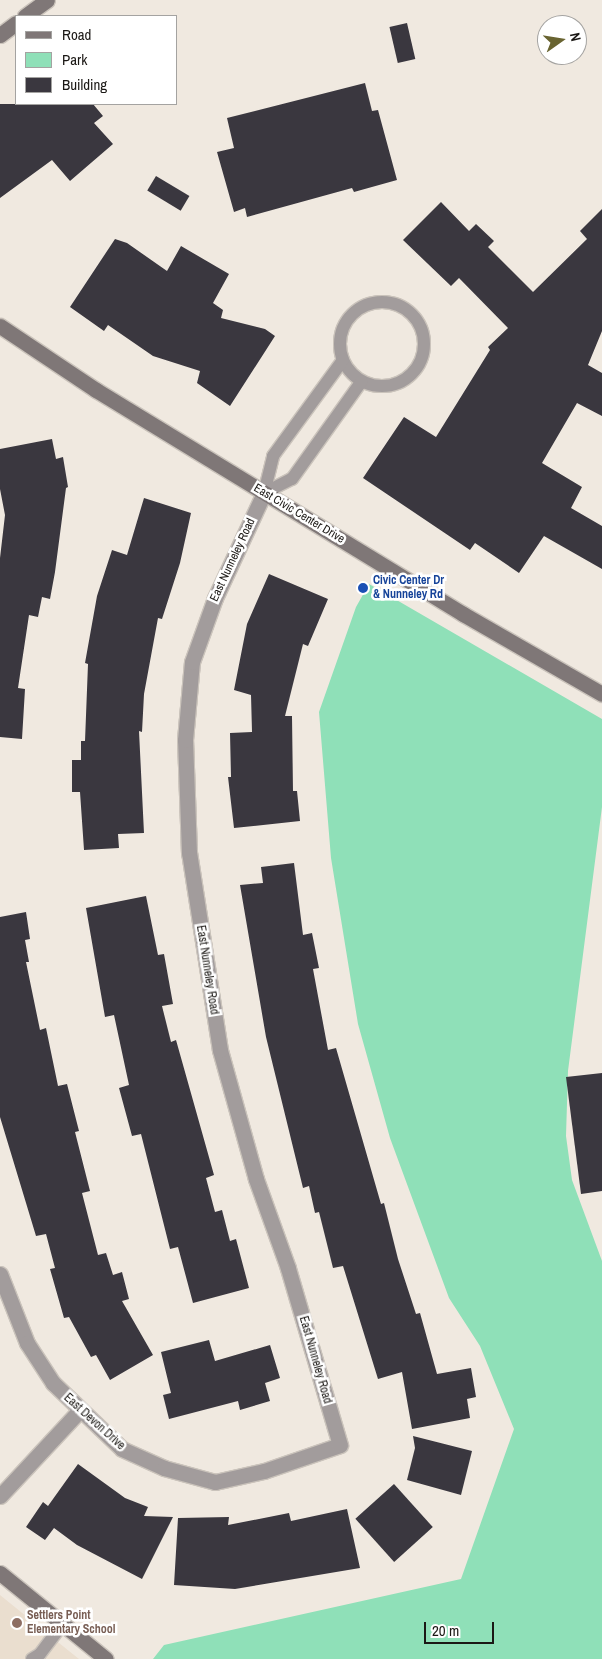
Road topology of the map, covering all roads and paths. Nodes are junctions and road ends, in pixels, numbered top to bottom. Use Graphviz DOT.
graph roads {
  1 [pos="47,0"];
  2 [pos="26,15"];
  3 [pos="15,24"];
  4 [pos="0,35"];
  5 [pos="0,326"];
  6 [pos="343,360"];
  7 [pos="362,381"];
  8 [pos="264,493"];
  9 [pos="602,694"];
  10 [pos="0,1274"];
  11 [pos="79,1411"];
  12 [pos="340,1445"];
  13 [pos="0,1496"];
  14 [pos="0,1573"];
  15 [pos="63,1623"];
  16 [pos="32,1659"];
  17 [pos="106,1659"];
  1 -- 2 [label="street"];
  3 -- 4 [label="street"];
  5 -- 8 [label="street, East Civic Center Drive"];
  6 -- 7 [label="lane"];
  6 -- 7 [label="lane"];
  6 -- 8 [label="lane"];
  7 -- 8 [label="lane"];
  8 -- 9 [label="street, East Civic Center Drive"];
  8 -- 12 [label="street, East Nunneley Road"];
  10 -- 11 [label="street, East Devon Drive"];
  11 -- 12 [label="street, East Devon Drive"];
  11 -- 13 [label="street"];
  14 -- 15 [label="street"];
  15 -- 16 [label="lane"];
  15 -- 17 [label="street"];
}
